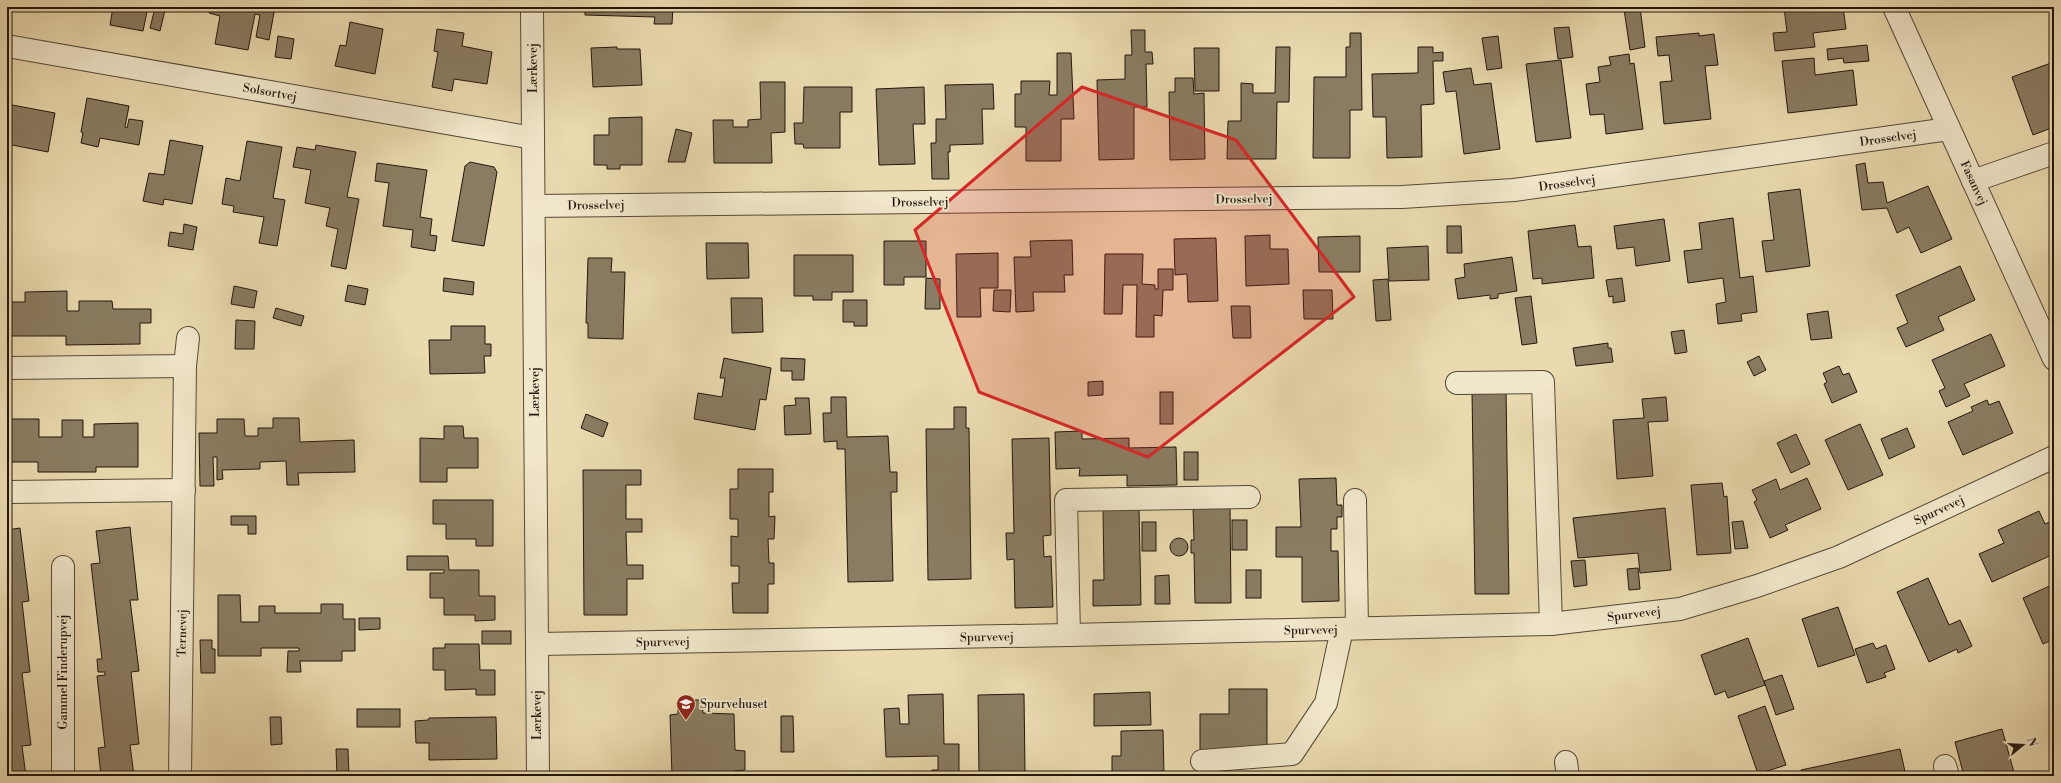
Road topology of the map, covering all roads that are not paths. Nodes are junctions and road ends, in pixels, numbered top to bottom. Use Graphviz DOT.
graph roads {
  1 [pos="532,7"];
  2 [pos="1894,7"];
  3 [pos="7,46"];
  4 [pos="1949,129"];
  5 [pos="533,138"];
  6 [pos="2054,153"];
  7 [pos="1973,181"];
  8 [pos="534,206"];
  9 [pos="188,338"];
  10 [pos="2054,359"];
  11 [pos="185,366"];
  12 [pos="7,368"];
  13 [pos="1457,383"];
  14 [pos="2054,457"];
  15 [pos="184,490"];
  16 [pos="7,492"];
  17 [pos="1249,497"];
  18 [pos="1355,500"];
  19 [pos="63,567"];
  20 [pos="1551,624"];
  21 [pos="1349,629"];
  22 [pos="1069,635"];
  23 [pos="537,644"];
  24 [pos="1202,761"];
  25 [pos="63,776"];
  26 [pos="180,776"];
  27 [pos="538,776"];
  1 -- 5 [label="street, Lærkevej"];
  2 -- 4 [label="street, Fasanvej"];
  3 -- 5 [label="street, Solsortvej"];
  4 -- 7 [label="street, Fasanvej"];
  4 -- 8 [label="street, Drosselvej"];
  5 -- 8 [label="street, Lærkevej"];
  6 -- 7 [label="street"];
  7 -- 10 [label="street, Fasanvej"];
  8 -- 23 [label="street, Lærkevej"];
  9 -- 11 [label="street, Ternevej"];
  11 -- 12 [label="street"];
  11 -- 15 [label="street, Ternevej"];
  13 -- 20 [label="street"];
  14 -- 20 [label="street, Spurvevej"];
  15 -- 16 [label="street"];
  15 -- 26 [label="street, Ternevej"];
  17 -- 22 [label="street"];
  18 -- 21 [label="street"];
  19 -- 25 [label="street, Gammel Finderupvej"];
  20 -- 21 [label="street, Spurvevej"];
  21 -- 22 [label="street, Spurvevej"];
  21 -- 24 [label="street"];
  22 -- 23 [label="street, Spurvevej"];
  23 -- 27 [label="street, Lærkevej"];
}
